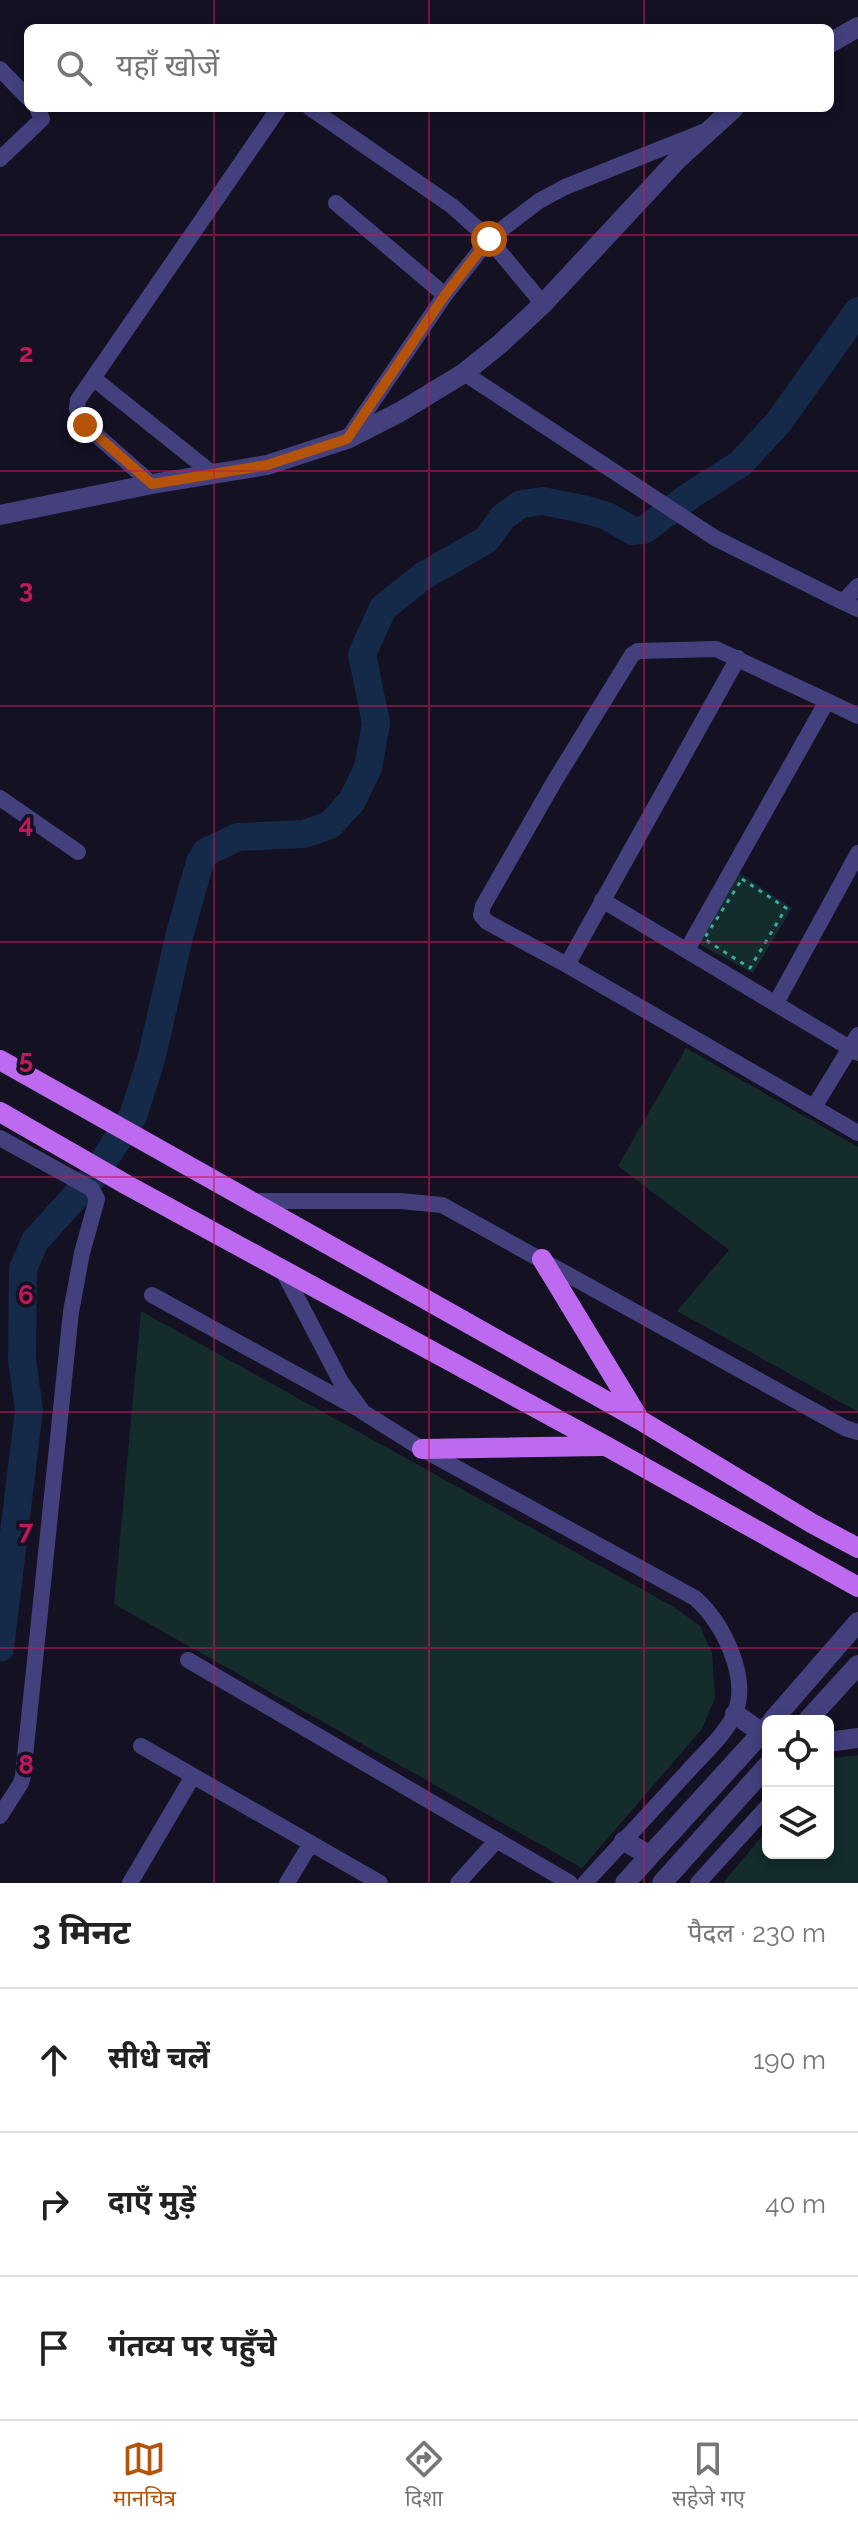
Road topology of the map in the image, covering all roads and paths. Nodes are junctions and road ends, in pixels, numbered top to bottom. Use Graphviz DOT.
graph roads {
  1 [pos="858,27"];
  2 [pos="834,41"];
  3 [pos="0,69"];
  4 [pos="24,94"];
  5 [pos="39,112"];
  6 [pos="276,112"];
  7 [pos="316,112"];
  8 [pos="729,112"];
  9 [pos="709,129"];
  10 [pos="0,159"];
  11 [pos="336,203"];
  12 [pos="489,239"];
  13 [pos="445,295"];
  14 [pos="543,304"];
  15 [pos="464,373"];
  16 [pos="93,378"];
  17 [pos="347,439"];
  18 [pos="213,474"];
  19 [pos="152,484"];
  20 [pos="0,515"];
  21 [pos="858,586"];
  22 [pos="851,606"];
  23 [pos="738,658"];
  24 [pos="827,701"];
  25 [pos="858,716"];
  26 [pos="0,798"];
  27 [pos="78,852"];
  28 [pos="858,853"];
  29 [pos="602,900"];
  30 [pos="704,939"];
  31 [pos="687,950"];
  32 [pos="567,965"];
  33 [pos="776,1003"];
  34 [pos="855,1045"];
  35 [pos="0,1060"];
  36 [pos="814,1107"];
  37 [pos="0,1112"];
  38 [pos="858,1133"];
  39 [pos="0,1138"];
  40 [pos="248,1201"];
  41 [pos="542,1259"];
  42 [pos="281,1268"];
  43 [pos="152,1295"];
  44 [pos="363,1412"];
  45 [pos="640,1420"];
  46 [pos="858,1432"];
  47 [pos="606,1446"];
  48 [pos="422,1449"];
  49 [pos="858,1548"];
  50 [pos="858,1587"];
  51 [pos="858,1622"];
  52 [pos="188,1660"];
  53 [pos="858,1665"];
  54 [pos="735,1714"];
  55 [pos="779,1715"];
  56 [pos="812,1715"];
  57 [pos="762,1727"];
  58 [pos="762,1734"];
  59 [pos="858,1738"];
  60 [pos="834,1741"];
  61 [pos="141,1746"];
  62 [pos="762,1772"];
  63 [pos="193,1776"];
  64 [pos="762,1813"];
  65 [pos="0,1816"];
  66 [pos="497,1840"];
  67 [pos="624,1841"];
  68 [pos="311,1843"];
  69 [pos="649,1855"];
  70 [pos="130,1883"];
  71 [pos="287,1883"];
  72 [pos="380,1883"];
  73 [pos="458,1883"];
  74 [pos="570,1883"];
  75 [pos="585,1883"];
  76 [pos="625,1883"];
  77 [pos="662,1883"];
  78 [pos="698,1883"];
  1 -- 2 [label="street"];
  3 -- 4 [label="street"];
  5 -- 10 [label="street"];
  6 -- 16 [label="street"];
  7 -- 12 [label="street"];
  8 -- 9 [label="street"];
  9 -- 12 [label="street"];
  9 -- 14 [label="street"];
  11 -- 13 [label="street"];
  12 -- 13 [label="street"];
  12 -- 14 [label="street"];
  13 -- 17 [label="street"];
  14 -- 15 [label="street"];
  15 -- 17 [label="street"];
  15 -- 22 [label="street"];
  16 -- 18 [label="street"];
  16 -- 19 [label="street"];
  17 -- 18 [label="street"];
  18 -- 19 [label="street"];
  19 -- 20 [label="street"];
  21 -- 22 [label="street"];
  23 -- 24 [label="street"];
  23 -- 29 [label="street"];
  23 -- 32 [label="street"];
  24 -- 25 [label="street"];
  24 -- 31 [label="street"];
  26 -- 27 [label="street"];
  28 -- 33 [label="street"];
  29 -- 31 [label="street"];
  29 -- 32 [label="street"];
  30 -- 30 [label="path"];
  31 -- 33 [label="street"];
  32 -- 36 [label="street"];
  33 -- 34 [label="street"];
  34 -- 36 [label="street"];
  35 -- 40 [label="main road"];
  36 -- 38 [label="street"];
  37 -- 42 [label="main road"];
  39 -- 65 [label="street"];
  40 -- 41 [label="street"];
  40 -- 45 [label="main road"];
  41 -- 45 [label="main road"];
  41 -- 46 [label="street"];
  42 -- 44 [label="street"];
  42 -- 47 [label="main road"];
  43 -- 44 [label="street"];
  44 -- 48 [label="street"];
  45 -- 49 [label="main road"];
  47 -- 48 [label="main road"];
  47 -- 50 [label="main road"];
  48 -- 54 [label="street"];
  51 -- 55 [label="street"];
  52 -- 66 [label="street"];
  53 -- 56 [label="street"];
  54 -- 57 [label="street"];
  54 -- 67 [label="street"];
  58 -- 69 [label="street"];
  59 -- 60 [label="street"];
  61 -- 63 [label="street"];
  62 -- 77 [label="street"];
  63 -- 68 [label="street"];
  63 -- 70 [label="street"];
  64 -- 78 [label="street"];
  66 -- 73 [label="street"];
  66 -- 74 [label="street"];
  67 -- 69 [label="street"];
  67 -- 75 [label="street"];
  68 -- 71 [label="street"];
  68 -- 72 [label="street"];
  69 -- 76 [label="street"];
}
